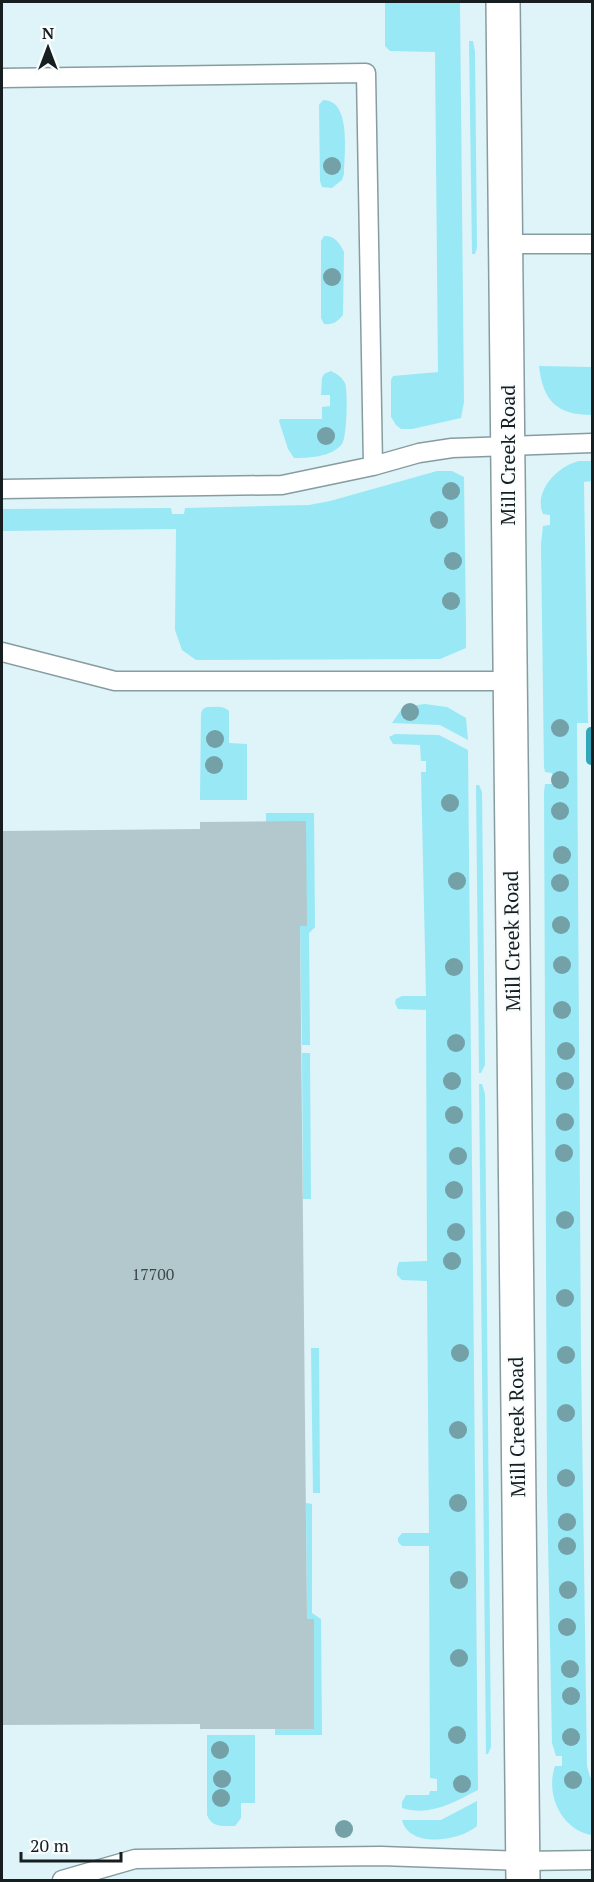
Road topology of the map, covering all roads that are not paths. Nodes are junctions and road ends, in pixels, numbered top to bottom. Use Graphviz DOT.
graph roads {
  1 [pos="503,2"];
  2 [pos="2,78"];
  3 [pos="506,244"];
  4 [pos="592,244"];
  5 [pos="592,443"];
  6 [pos="509,446"];
  7 [pos="373,466"];
  8 [pos="2,489"];
  9 [pos="2,652"];
  10 [pos="509,681"];
  11 [pos="592,1860"];
  12 [pos="523,1871"];
  13 [pos="62,1881"];
  1 -- 3 [label="street, Mill Creek Road"];
  2 -- 7 [label="lane"];
  3 -- 4 [label="lane"];
  3 -- 6 [label="street, Mill Creek Road"];
  5 -- 6 [label="lane"];
  6 -- 7 [label="lane"];
  6 -- 10 [label="street, Mill Creek Road"];
  7 -- 8 [label="lane"];
  9 -- 10 [label="lane"];
  10 -- 12 [label="street, Mill Creek Road"];
  11 -- 12 [label="lane"];
  12 -- 13 [label="lane"];
}
